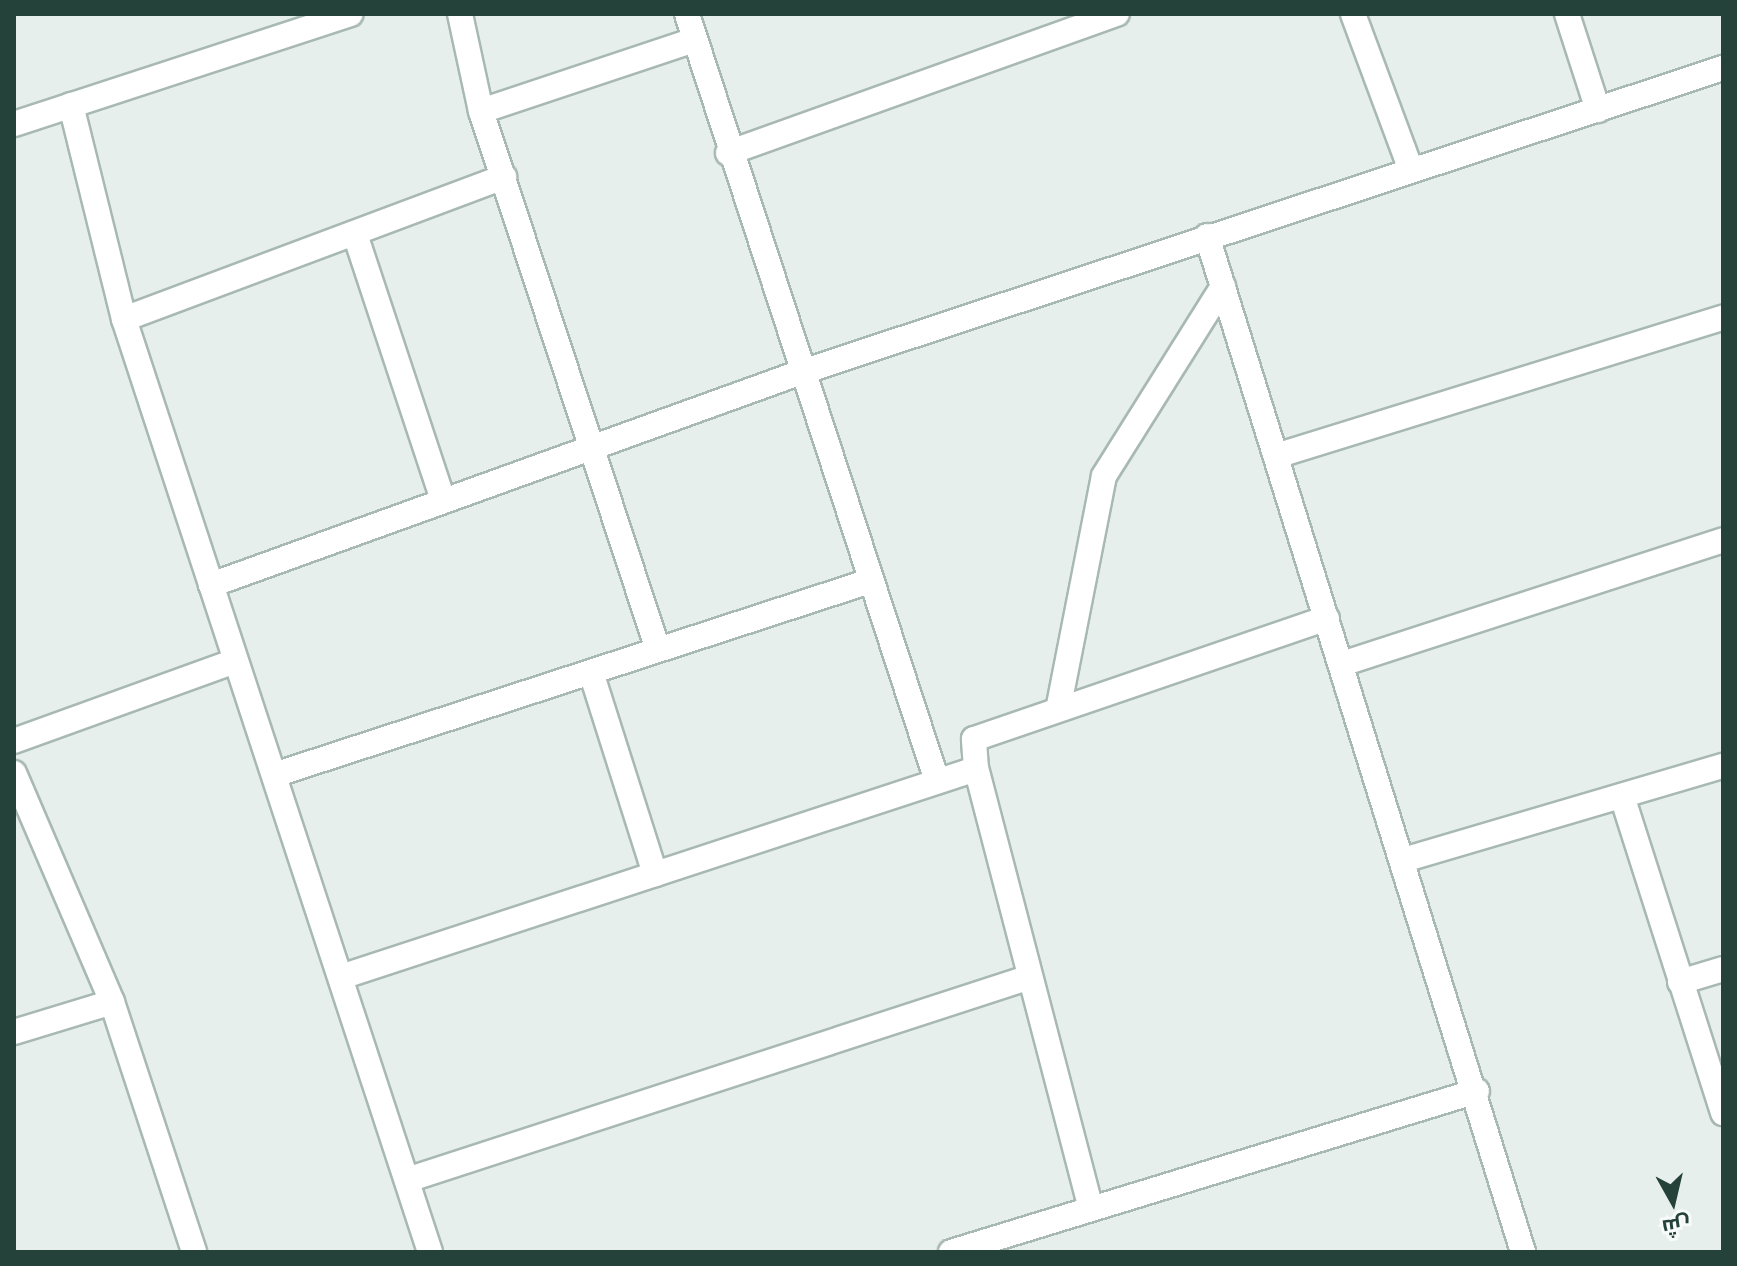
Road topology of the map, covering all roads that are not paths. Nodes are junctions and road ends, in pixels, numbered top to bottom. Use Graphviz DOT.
graph roads {
  1 [pos="350,14"];
  2 [pos="460,14"];
  3 [pos="687,14"];
  4 [pos="1117,14"];
  5 [pos="1353,14"];
  6 [pos="1567,14"];
  7 [pos="694,40"];
  8 [pos="1723,68"];
  9 [pos="71,105"];
  10 [pos="1598,110"];
  11 [pos="481,111"];
  12 [pos="14,124"];
  13 [pos="728,153"];
  14 [pos="1410,167"];
  15 [pos="504,177"];
  16 [pos="355,234"];
  17 [pos="1207,236"];
  18 [pos="1223,286"];
  19 [pos="1723,318"];
  20 [pos="124,319"];
  21 [pos="799,373"];
  22 [pos="595,444"];
  23 [pos="1276,456"];
  24 [pos="443,500"];
  25 [pos="1723,540"];
  26 [pos="870,581"];
  27 [pos="211,585"];
  28 [pos="1327,618"];
  29 [pos="658,650"];
  30 [pos="235,661"];
  31 [pos="1342,664"];
  32 [pos="591,672"];
  33 [pos="1059,705"];
  34 [pos="14,741"];
  35 [pos="1723,766"];
  36 [pos="976,769"];
  37 [pos="14,773"];
  38 [pos="274,775"];
  39 [pos="937,781"];
  40 [pos="1622,796"];
  41 [pos="18,800"];
  42 [pos="1403,860"];
  43 [pos="655,874"];
  44 [pos="1723,969"];
  45 [pos="341,977"];
  46 [pos="1030,977"];
  47 [pos="1680,982"];
  48 [pos="112,1002"];
  49 [pos="14,1032"];
  50 [pos="1477,1091"];
  51 [pos="1723,1113"];
  52 [pos="407,1180"];
  53 [pos="1091,1209"];
  54 [pos="194,1252"];
  55 [pos="430,1252"];
  56 [pos="951,1252"];
  57 [pos="1523,1252"];
  1 -- 9 [label="street"];
  2 -- 11 [label="street"];
  3 -- 7 [label="street"];
  4 -- 13 [label="street"];
  5 -- 14 [label="street"];
  6 -- 10 [label="street"];
  7 -- 11 [label="street"];
  7 -- 13 [label="street"];
  8 -- 10 [label="street"];
  9 -- 12 [label="street"];
  9 -- 20 [label="street"];
  10 -- 14 [label="street"];
  11 -- 15 [label="street"];
  13 -- 21 [label="street"];
  14 -- 17 [label="street"];
  15 -- 16 [label="street"];
  15 -- 22 [label="street"];
  16 -- 20 [label="street"];
  16 -- 24 [label="street"];
  17 -- 18 [label="street"];
  17 -- 21 [label="street"];
  18 -- 23 [label="street"];
  18 -- 33 [label="street"];
  19 -- 23 [label="street"];
  20 -- 27 [label="street"];
  21 -- 22 [label="street"];
  21 -- 26 [label="street"];
  22 -- 24 [label="street"];
  22 -- 29 [label="street"];
  23 -- 28 [label="street"];
  24 -- 27 [label="street"];
  25 -- 31 [label="street"];
  26 -- 29 [label="street"];
  26 -- 39 [label="street"];
  27 -- 30 [label="street"];
  28 -- 31 [label="street"];
  28 -- 33 [label="street"];
  29 -- 32 [label="street"];
  30 -- 34 [label="street"];
  30 -- 38 [label="street"];
  31 -- 42 [label="street"];
  32 -- 38 [label="street"];
  32 -- 43 [label="street"];
  33 -- 36 [label="street"];
  35 -- 40 [label="street"];
  36 -- 39 [label="street"];
  36 -- 46 [label="street"];
  37 -- 41 [label="street"];
  38 -- 45 [label="street"];
  39 -- 43 [label="street"];
  40 -- 42 [label="street"];
  40 -- 47 [label="street"];
  41 -- 48 [label="street"];
  42 -- 50 [label="street"];
  43 -- 45 [label="street"];
  44 -- 47 [label="street"];
  45 -- 52 [label="street"];
  46 -- 52 [label="street"];
  46 -- 53 [label="street"];
  47 -- 51 [label="street"];
  48 -- 49 [label="street"];
  48 -- 54 [label="street"];
  50 -- 53 [label="street"];
  50 -- 57 [label="street"];
  52 -- 55 [label="street"];
  53 -- 56 [label="street"];
}
